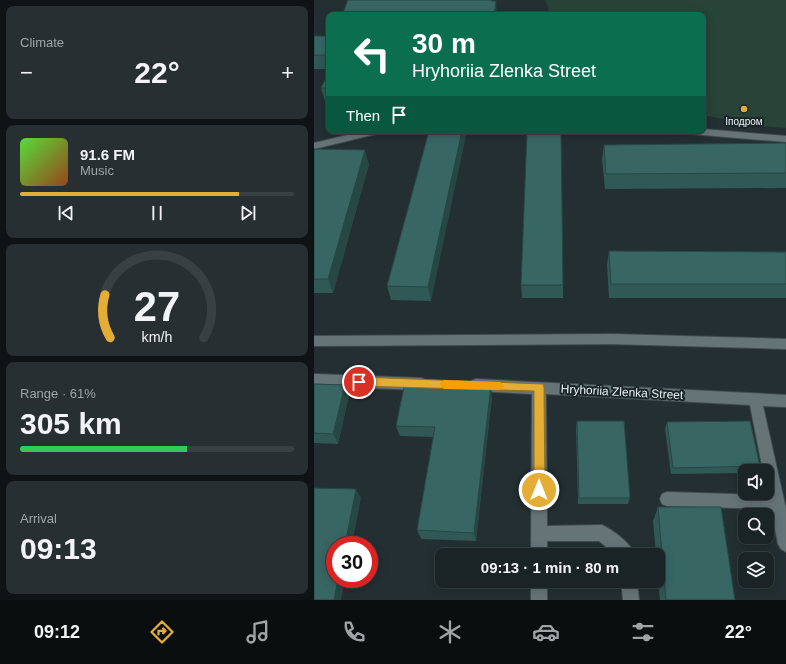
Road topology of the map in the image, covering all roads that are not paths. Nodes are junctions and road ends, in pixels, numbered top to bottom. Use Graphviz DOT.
graph roads {
  1 [pos="706,132"];
  2 [pos="364,134"];
  3 [pos="786,139"];
  4 [pos="314,146"];
  5 [pos="314,341"];
  6 [pos="786,344"];
  7 [pos="314,380"];
  8 [pos="431,384"];
  9 [pos="462,385"];
  10 [pos="539,387"];
  11 [pos="755,399"];
  12 [pos="786,401"];
  13 [pos="667,499"];
  14 [pos="777,502"];
  15 [pos="539,534"];
  16 [pos="786,544"];
  17 [pos="539,548"];
  18 [pos="620,548"];
  19 [pos="539,588"];
  20 [pos="630,588"];
  21 [pos="539,600"];
  22 [pos="631,600"];
  1 -- 3 [label="street"];
  2 -- 4 [label="street"];
  5 -- 6 [label="street"];
  7 -- 8 [label="street"];
  9 -- 10 [label="street, Hryhoriia Zlenka Street"];
  10 -- 11 [label="street, Hryhoriia Zlenka Street"];
  10 -- 15 [label="street"];
  11 -- 12 [label="street, Hryhoriia Zlenka Street"];
  11 -- 14 [label="street"];
  13 -- 14 [label="street"];
  14 -- 16 [label="street"];
  15 -- 17 [label="street"];
  15 -- 18 [label="street"];
  19 -- 21 [label="street"];
  20 -- 22 [label="street"];
}
